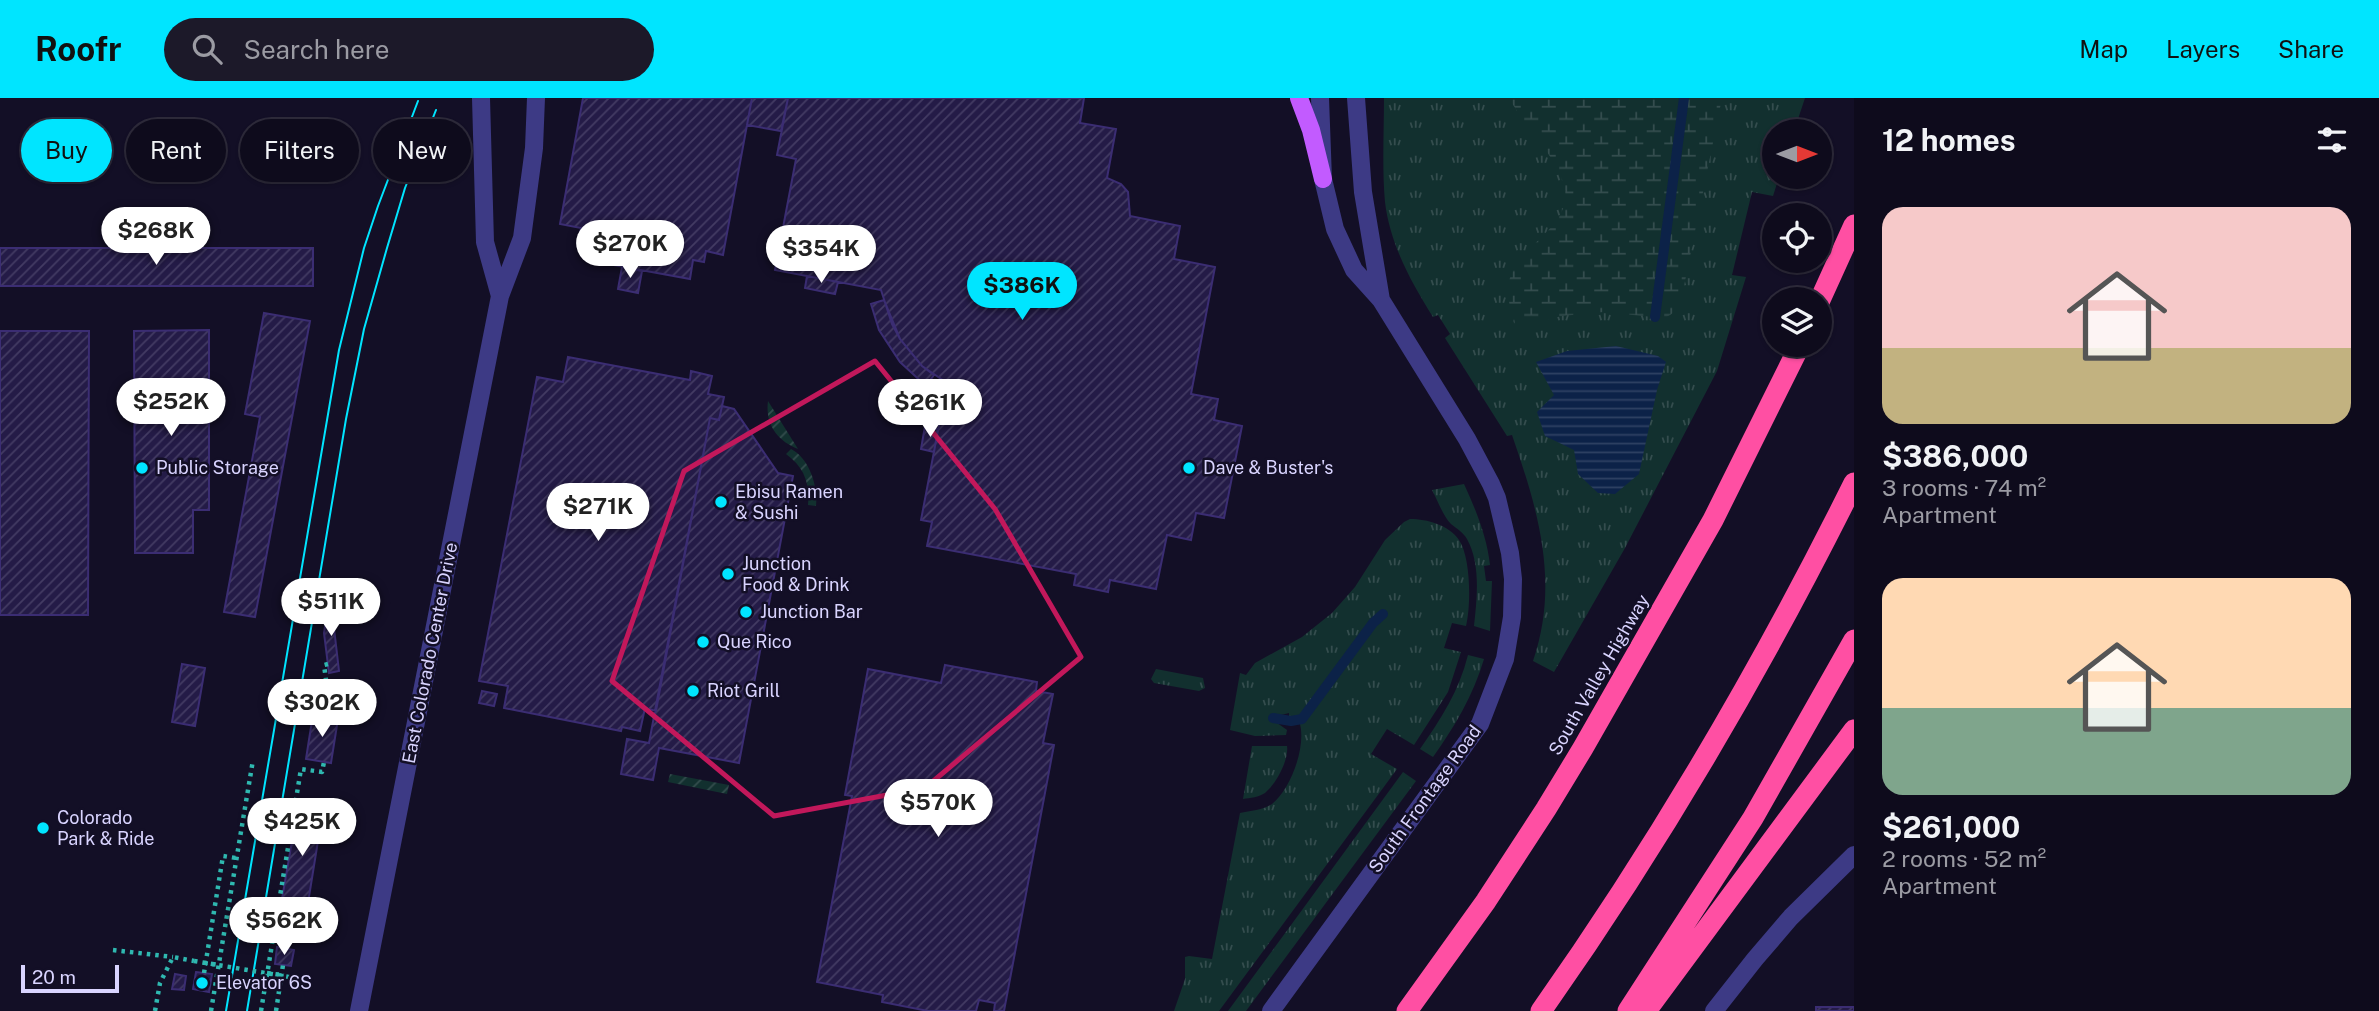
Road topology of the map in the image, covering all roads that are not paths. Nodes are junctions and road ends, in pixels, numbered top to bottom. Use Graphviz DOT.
graph roads {
  1 [pos="481,98"];
  2 [pos="536,98"];
  3 [pos="1298,98"];
  4 [pos="1320,98"];
  5 [pos="1356,98"];
  6 [pos="1323,179"];
  7 [pos="1854,225"];
  8 [pos="1826,287"];
  9 [pos="500,296"];
  10 [pos="1381,300"];
  11 [pos="1794,357"];
  12 [pos="1854,483"];
  13 [pos="1854,640"];
  14 [pos="1854,730"];
  15 [pos="1854,855"];
  16 [pos="359,1011"];
  17 [pos="1271,1011"];
  18 [pos="1407,1011"];
  19 [pos="1541,1011"];
  20 [pos="1628,1011"];
  21 [pos="1646,1011"];
  22 [pos="1714,1011"];
  1 -- 9 [label="street, East Colorado Center Drive"];
  2 -- 9 [label="street, East Colorado Center Drive"];
  3 -- 6 [label="main road"];
  4 -- 6 [label="street, South Frontage Road"];
  5 -- 10 [label="street, South Frontage Road"];
  6 -- 10 [label="street, South Frontage Road"];
  7 -- 8 [label="highway"];
  9 -- 16 [label="street, East Colorado Center Drive"];
  10 -- 17 [label="street, South Frontage Road"];
  11 -- 18 [label="highway, South Valley Highway"];
  12 -- 19 [label="highway"];
  13 -- 20 [label="highway"];
  14 -- 21 [label="highway"];
  15 -- 22 [label="street"];
}
